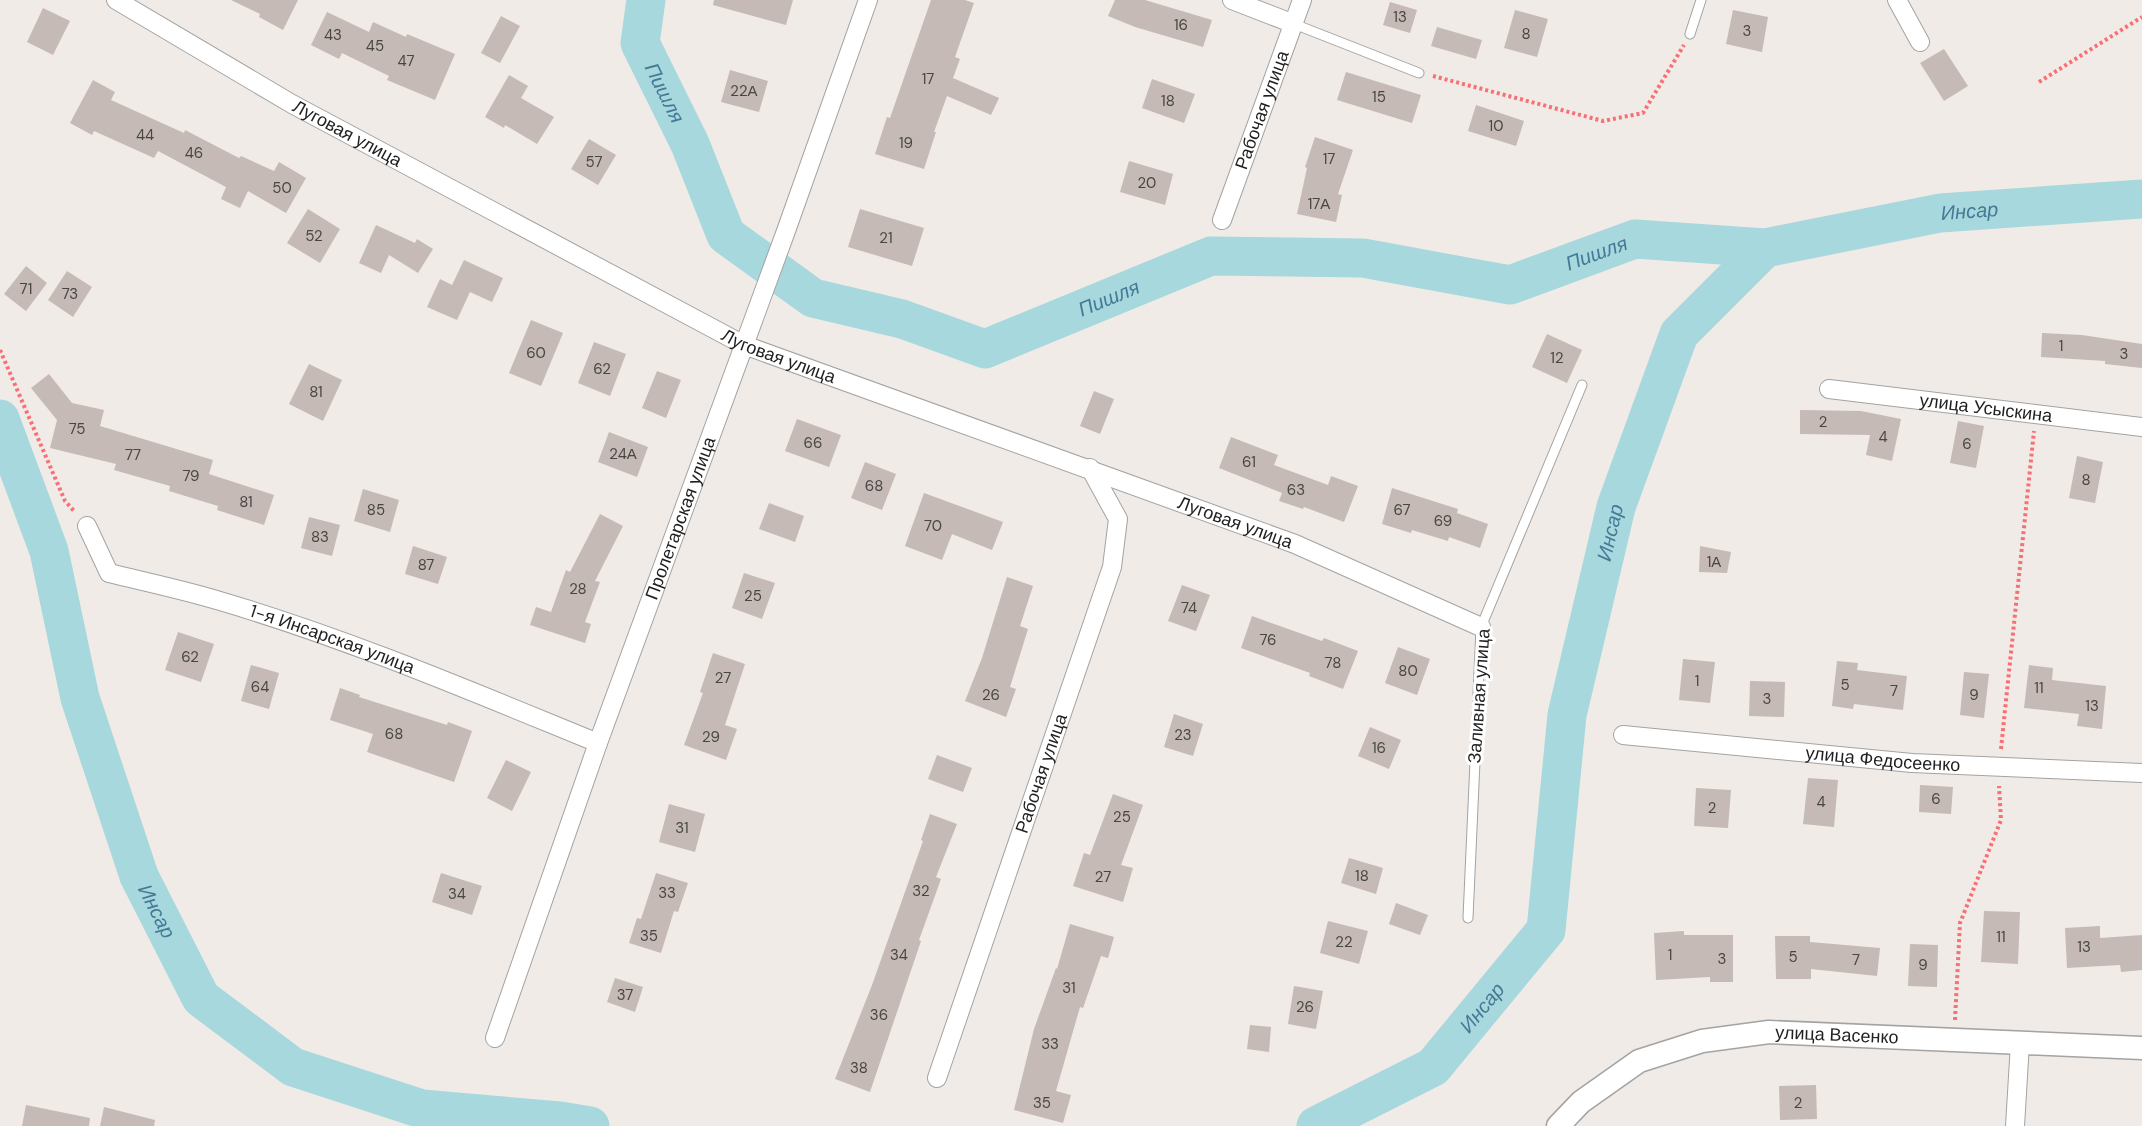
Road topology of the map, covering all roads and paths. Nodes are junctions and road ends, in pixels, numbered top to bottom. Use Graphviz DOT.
graph roads {
  1 [pos="116,0"];
  2 [pos="868,0"];
  3 [pos="1232,0"];
  4 [pos="1302,0"];
  5 [pos="1701,0"];
  6 [pos="1897,0"];
  7 [pos="2142,17"];
  8 [pos="1294,24"];
  9 [pos="1690,34"];
  10 [pos="1920,42"];
  11 [pos="1419,73"];
  12 [pos="2039,82"];
  13 [pos="1222,220"];
  14 [pos="744,345"];
  15 [pos="0,350"];
  16 [pos="1582,385"];
  17 [pos="1829,389"];
  18 [pos="2036,416"];
  19 [pos="2142,427"];
  20 [pos="1090,468"];
  21 [pos="87,526"];
  22 [pos="1481,627"];
  23 [pos="1623,735"];
  24 [pos="598,743"];
  25 [pos="1999,768"];
  26 [pos="2142,774"];
  27 [pos="1468,918"];
  28 [pos="495,1038"];
  29 [pos="1954,1039"];
  30 [pos="2020,1043"];
  31 [pos="2142,1048"];
  32 [pos="937,1078"];
  33 [pos="1558,1126"];
  34 [pos="2015,1126"];
  1 -- 14 [label="street, Луговая улица"];
  2 -- 14 [label="street, Пролетарская улица"];
  3 -- 8 [label="street"];
  4 -- 8 [label="street, Рабочая улица"];
  5 -- 9 [label="lane"];
  6 -- 10 [label="street"];
  7 -- 12 [label="path"];
  8 -- 11 [label="lane"];
  8 -- 13 [label="street, Рабочая улица"];
  9 -- 11 [label="path"];
  14 -- 20 [label="street, Луговая улица"];
  14 -- 24 [label="street, Пролетарская улица"];
  15 -- 21 [label="path"];
  16 -- 22 [label="lane, Заливная улица"];
  17 -- 18 [label="street, улица Усыскина"];
  18 -- 19 [label="street, улица Усыскина"];
  18 -- 25 [label="path"];
  20 -- 22 [label="street, Луговая улица"];
  20 -- 32 [label="street, Рабочая улица"];
  21 -- 24 [label="street, 1-я Инсарская улица"];
  22 -- 27 [label="lane, Заливная улица"];
  23 -- 25 [label="street, улица Федосеенко"];
  24 -- 28 [label="street, Пролетарская улица"];
  25 -- 26 [label="street, улица Федосеенко"];
  25 -- 29 [label="path"];
  29 -- 30 [label="street, улица Васенко"];
  29 -- 33 [label="street, улица Васенко"];
  30 -- 31 [label="street, улица Васенко"];
  30 -- 34 [label="street"];
}
